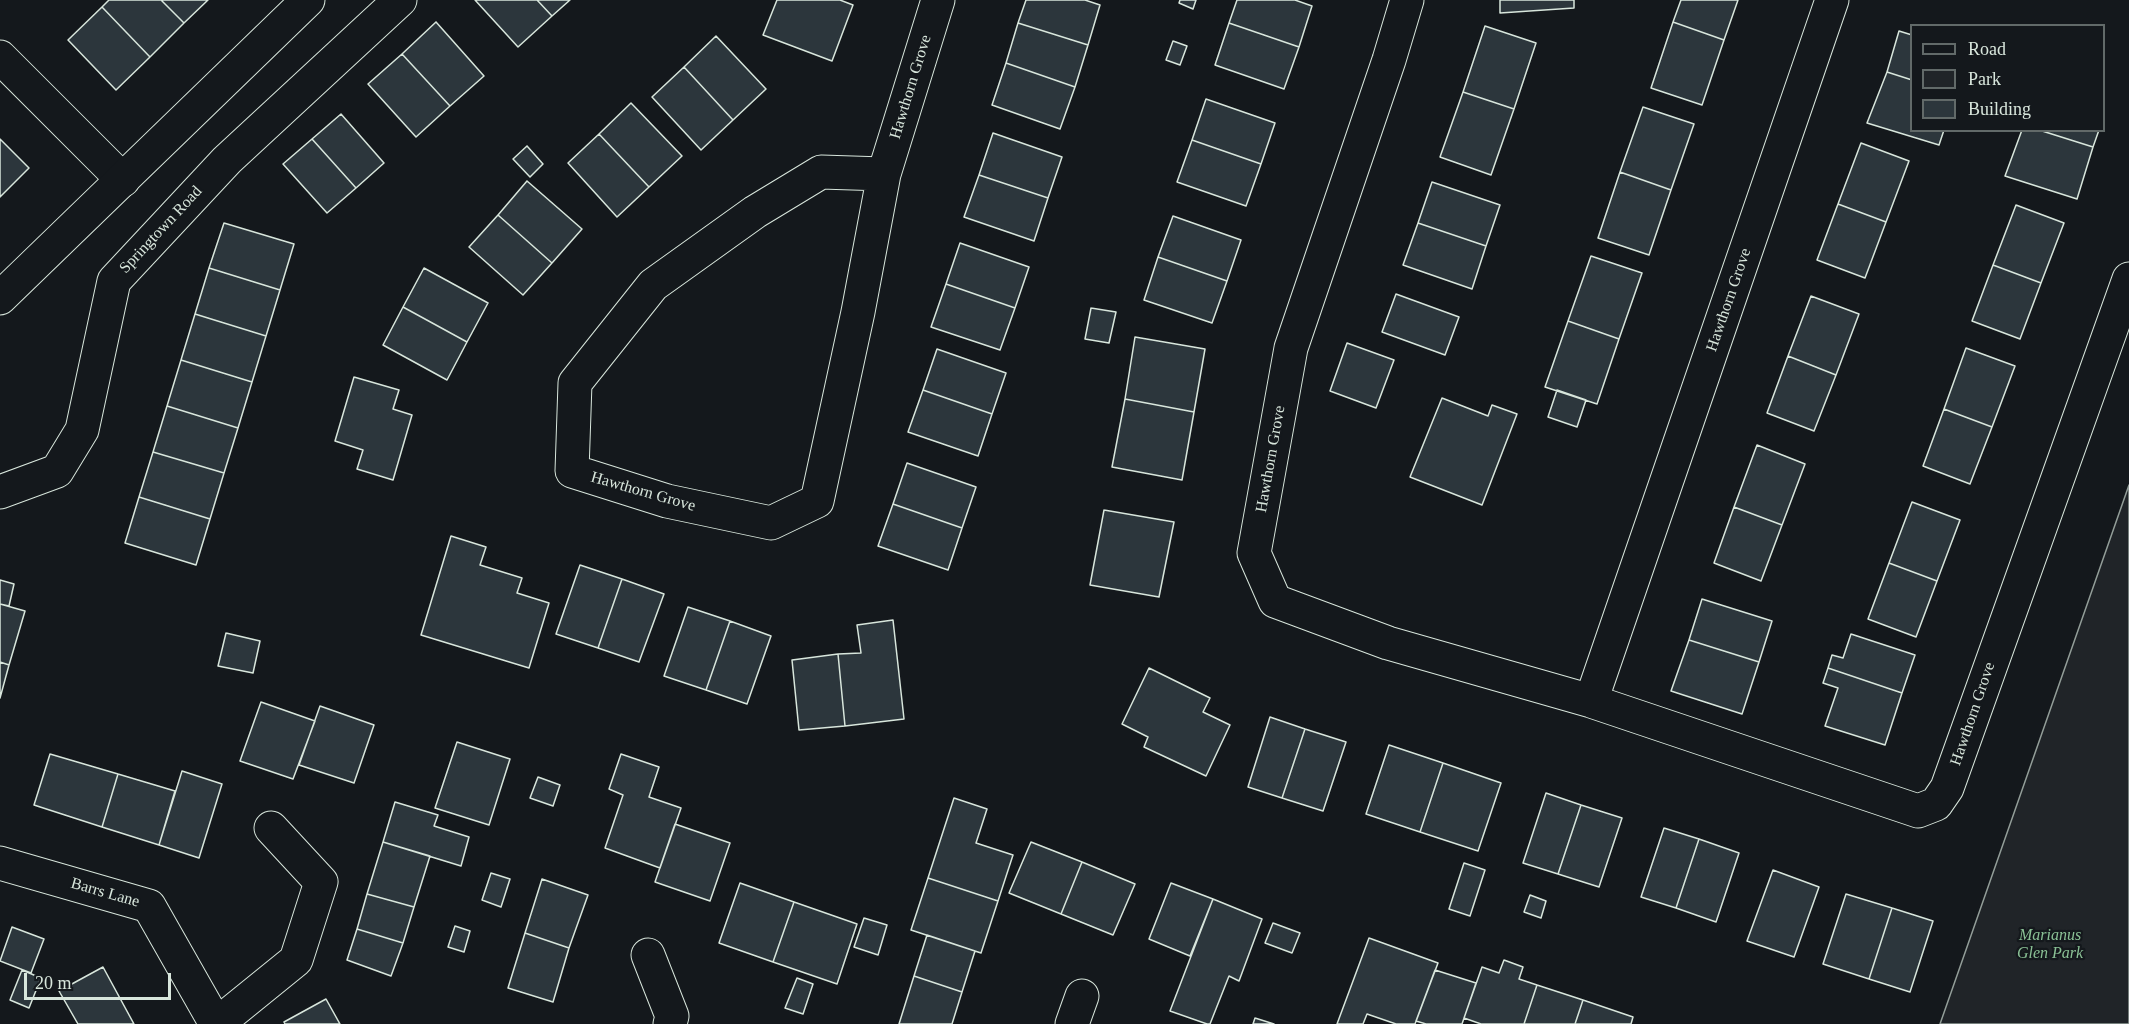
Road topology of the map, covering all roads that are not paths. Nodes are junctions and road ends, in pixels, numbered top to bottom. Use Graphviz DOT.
graph roads {
  1 [pos="308,0"];
  2 [pos="400,0"];
  3 [pos="938,0"];
  4 [pos="1407,0"];
  5 [pos="1832,0"];
  6 [pos="0,57"];
  7 [pos="884,174"];
  8 [pos="123,180"];
  9 [pos="2129,279"];
  10 [pos="0,297"];
  11 [pos="0,492"];
  12 [pos="1591,701"];
  13 [pos="270,828"];
  14 [pos="0,863"];
  15 [pos="648,955"];
  16 [pos="217,1024"];
  17 [pos="670,1024"];
  1 -- 8 [label="street"];
  2 -- 11 [label="street, Springtown Road"];
  3 -- 7 [label="street, Hawthorn Grove"];
  4 -- 12 [label="street, Hawthorn Grove"];
  5 -- 12 [label="street, Hawthorn Grove"];
  6 -- 8 [label="street"];
  7 -- 7 [label="street, Hawthorn Grove"];
  8 -- 10 [label="street"];
  9 -- 12 [label="street, Hawthorn Grove"];
  13 -- 16 [label="street, Barrs Lane"];
  14 -- 16 [label="street, Barrs Lane"];
  15 -- 17 [label="street"];
}
